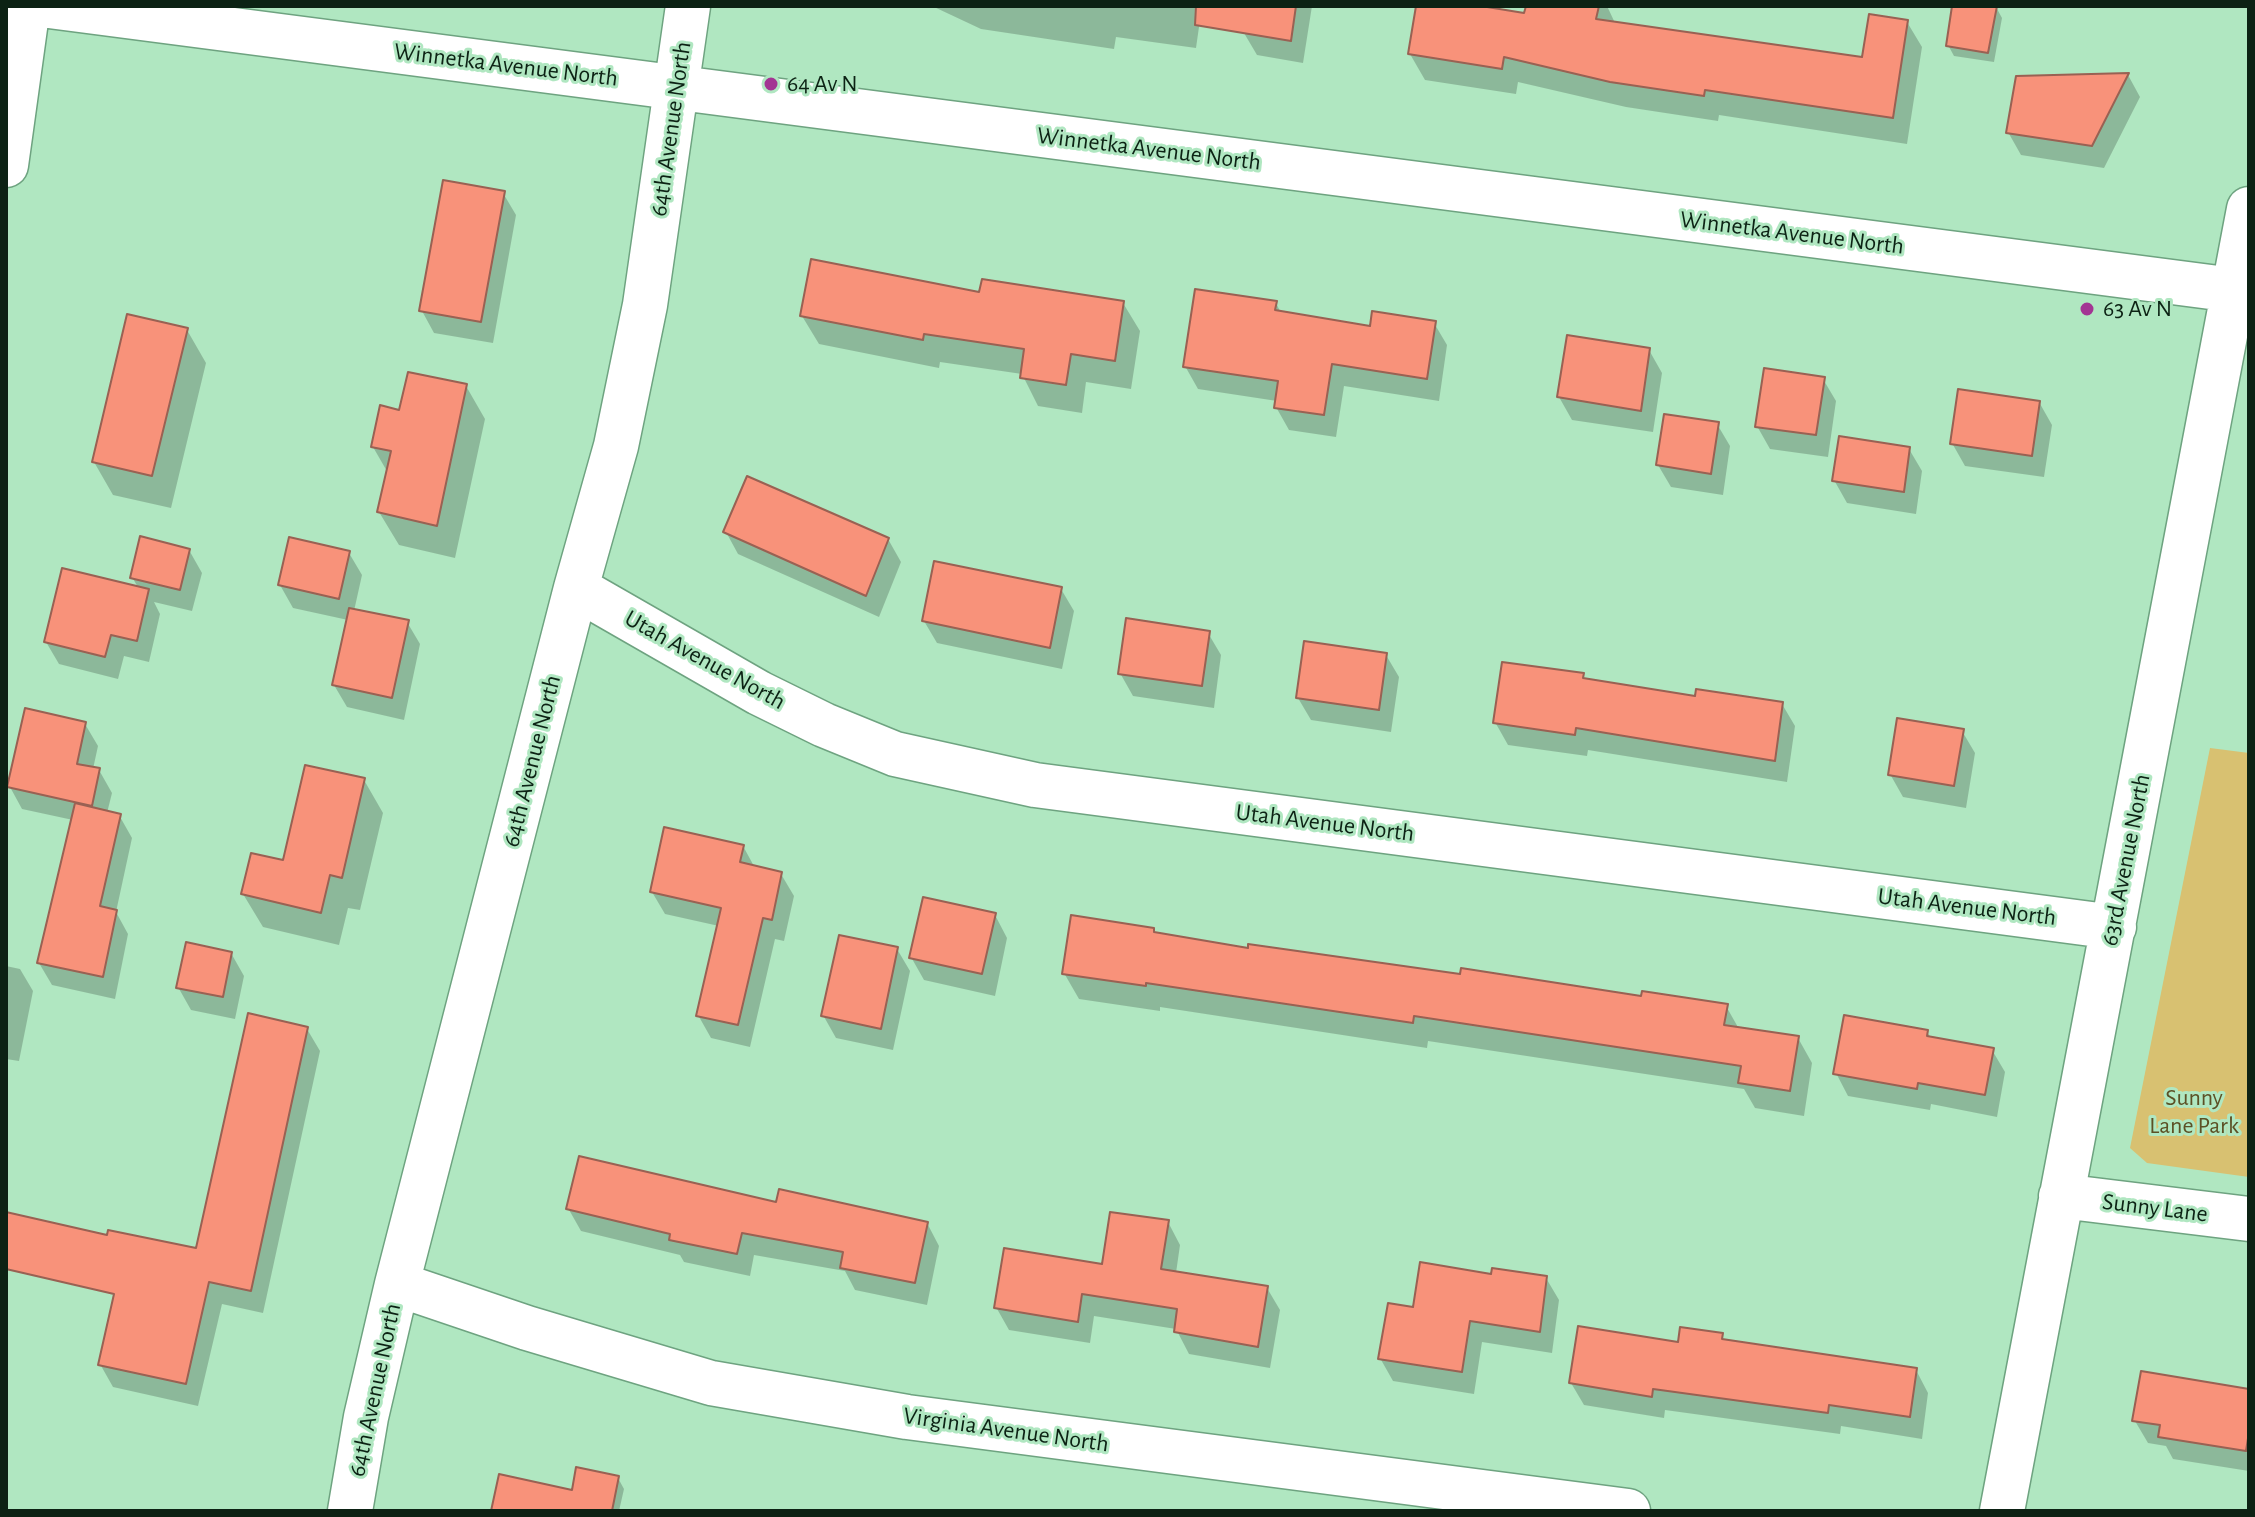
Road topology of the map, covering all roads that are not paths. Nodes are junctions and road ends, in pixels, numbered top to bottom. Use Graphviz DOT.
graph roads {
  1 [pos="28,6"];
  2 [pos="49,6"];
  3 [pos="688,6"];
  4 [pos="677,88"];
  5 [pos="6,165"];
  6 [pos="2249,209"];
  7 [pos="2241,291"];
  8 [pos="576,588"];
  9 [pos="2114,927"];
  10 [pos="2061,1196"];
  11 [pos="2249,1219"];
  12 [pos="397,1284"];
  13 [pos="350,1511"];
  14 [pos="1628,1511"];
  15 [pos="2002,1511"];
  1 -- 5 [label="street"];
  2 -- 4 [label="street, Winnetka Avenue North"];
  3 -- 4 [label="street, 64th Avenue North"];
  4 -- 7 [label="street, Winnetka Avenue North"];
  4 -- 8 [label="street, 64th Avenue North"];
  6 -- 7 [label="street, 63rd Avenue North"];
  7 -- 9 [label="street, 63rd Avenue North"];
  8 -- 9 [label="street, Utah Avenue North"];
  8 -- 12 [label="street, 64th Avenue North"];
  9 -- 10 [label="street, 63rd Avenue North"];
  10 -- 11 [label="street, Sunny Lane"];
  10 -- 15 [label="street, 63rd Avenue North"];
  12 -- 13 [label="street, 64th Avenue North"];
  12 -- 14 [label="street, Virginia Avenue North"];
}
